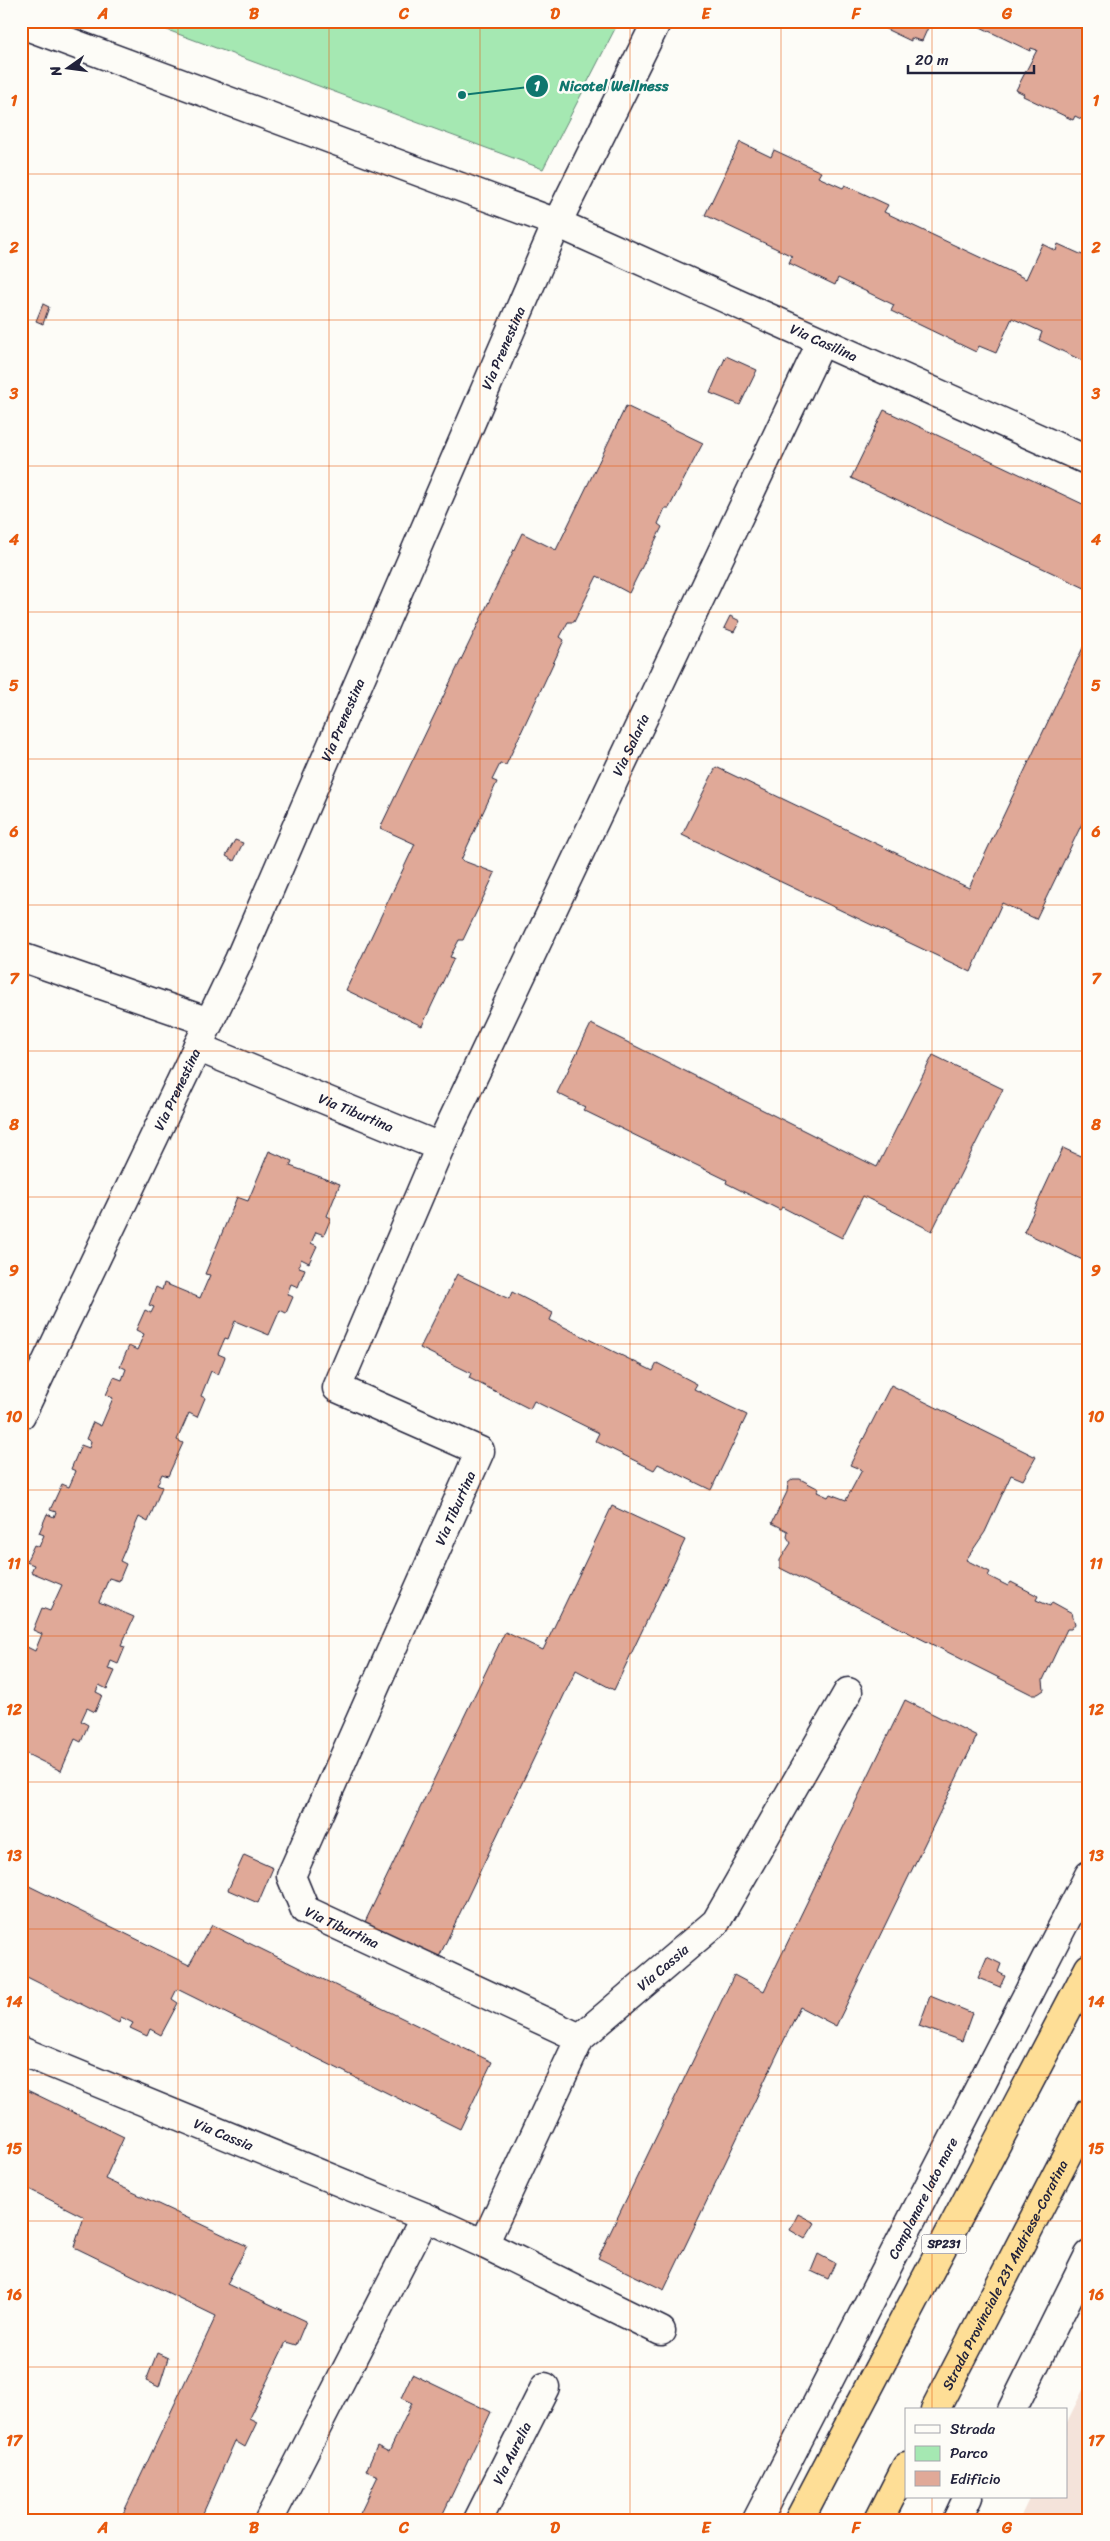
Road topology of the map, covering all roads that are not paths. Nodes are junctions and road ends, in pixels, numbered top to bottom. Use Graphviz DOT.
graph roads {
  1 [pos="657,21"];
  2 [pos="21,24"];
  3 [pos="558,223"];
  4 [pos="821,343"];
  5 [pos="1089,461"];
  6 [pos="21,957"];
  7 [pos="209,1022"];
  8 [pos="197,1047"];
  9 [pos="440,1147"];
  10 [pos="21,1415"];
  11 [pos="848,1692"];
  12 [pos="1089,1875"];
  13 [pos="1089,1968"];
  14 [pos="580,2038"];
  15 [pos="21,2051"];
  16 [pos="1089,2112"];
  17 [pos="425,2217"];
  18 [pos="484,2244"];
  19 [pos="1089,2255"];
  20 [pos="661,2331"];
  21 [pos="545,2387"];
  22 [pos="937,2408"];
  23 [pos="1013,2408"];
  24 [pos="905,2468"];
  25 [pos="968,2498"];
  26 [pos="269,2520"];
  27 [pos="478,2520"];
  28 [pos="757,2520"];
  29 [pos="799,2520"];
  30 [pos="879,2520"];
  31 [pos="957,2520"];
  1 -- 3 [label="street, Via Prenestina"];
  2 -- 3 [label="street, Via Casilina"];
  3 -- 4 [label="street, Via Casilina"];
  3 -- 7 [label="street, Via Prenestina"];
  4 -- 5 [label="street, Via Casilina"];
  4 -- 9 [label="street, Via Salaria"];
  6 -- 7 [label="street"];
  7 -- 8 [label="street, Via Prenestina"];
  8 -- 9 [label="street, Via Tiburtina"];
  8 -- 10 [label="street, Via Prenestina"];
  9 -- 14 [label="street, Via Tiburtina"];
  11 -- 14 [label="street, Via Cassia"];
  12 -- 28 [label="street, Complanare lato mare"];
  13 -- 29 [label="highway, SP231"];
  14 -- 18 [label="street, Via Cassia"];
  15 -- 17 [label="street, Via Cassia"];
  16 -- 22 [label="highway, Strada Provinciale 231 Andriese-Coratina"];
  17 -- 18 [label="street, Via Cassia"];
  17 -- 26 [label="street"];
  18 -- 20 [label="street, Via Cassia"];
  19 -- 23 [label="street"];
  21 -- 27 [label="street, Via Aurelia"];
  24 -- 30 [label="highway"];
  25 -- 31 [label="street"];
}
